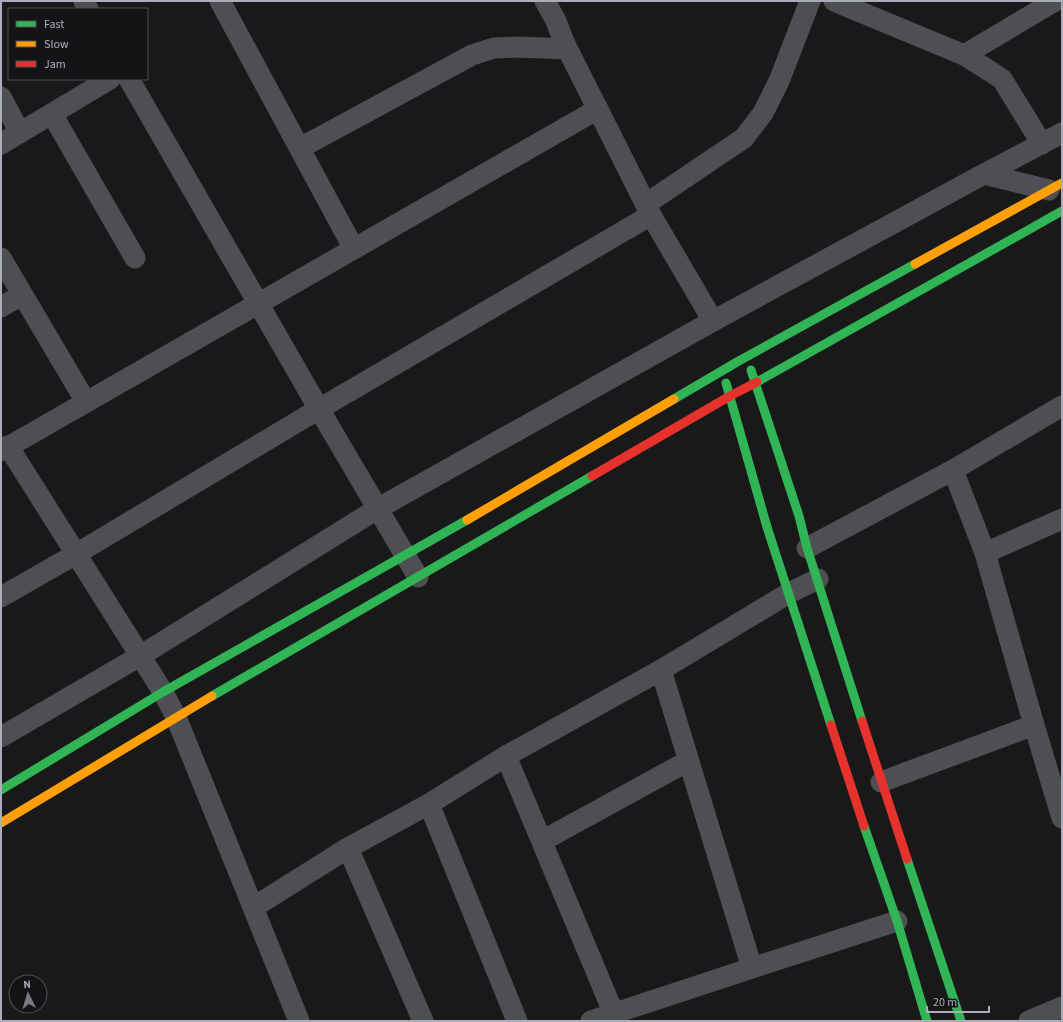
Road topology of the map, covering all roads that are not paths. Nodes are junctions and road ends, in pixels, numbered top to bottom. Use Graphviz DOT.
graph roads {
  1 [pos="220,1"];
  2 [pos="545,1"];
  3 [pos="810,1"];
  4 [pos="834,1"];
  5 [pos="1055,1"];
  6 [pos="566,46"];
  7 [pos="964,55"];
  8 [pos="108,80"];
  9 [pos="130,80"];
  10 [pos="1,97"];
  11 [pos="598,109"];
  12 [pos="52,114"];
  13 [pos="20,133"];
  14 [pos="1062,133"];
  15 [pos="1,144"];
  16 [pos="300,148"];
  17 [pos="1033,148"];
  18 [pos="984,174"];
  19 [pos="1055,186"];
  20 [pos="648,210"];
  21 [pos="1062,212"];
  22 [pos="354,249"];
  23 [pos="1,258"];
  24 [pos="135,258"];
  25 [pos="22,295"];
  26 [pos="258,303"];
  27 [pos="1,307"];
  28 [pos="713,321"];
  29 [pos="747,357"];
  30 [pos="722,372"];
  31 [pos="756,383"];
  32 [pos="730,396"];
  33 [pos="86,402"];
  34 [pos="1062,406"];
  35 [pos="319,409"];
  36 [pos="5,449"];
  37 [pos="953,470"];
  38 [pos="377,509"];
  39 [pos="1062,519"];
  40 [pos="807,548"];
  41 [pos="985,553"];
  42 [pos="76,554"];
  43 [pos="405,556"];
  44 [pos="418,577"];
  45 [pos="818,579"];
  46 [pos="789,592"];
  47 [pos="1,597"];
  48 [pos="140,656"];
  49 [pos="661,670"];
  50 [pos="163,692"];
  51 [pos="176,717"];
  52 [pos="1034,725"];
  53 [pos="1,737"];
  54 [pos="506,756"];
  55 [pos="688,761"];
  56 [pos="881,782"];
  57 [pos="1,790"];
  58 [pos="429,804"];
  59 [pos="1062,818"];
  60 [pos="1,823"];
  61 [pos="542,841"];
  62 [pos="348,848"];
  63 [pos="254,907"];
  64 [pos="897,921"];
  65 [pos="752,968"];
  66 [pos="1062,1007"];
  67 [pos="614,1014"];
  68 [pos="299,1021"];
  69 [pos="423,1021"];
  70 [pos="517,1021"];
  71 [pos="591,1021"];
  72 [pos="927,1021"];
  73 [pos="961,1021"];
  74 [pos="1029,1021"];
  1 -- 16 [label="street"];
  2 -- 6 [label="street"];
  3 -- 20 [label="street"];
  4 -- 7 [label="street"];
  5 -- 7 [label="street"];
  6 -- 11 [label="street"];
  6 -- 16 [label="street"];
  7 -- 17 [label="street"];
  8 -- 12 [label="street"];
  9 -- 26 [label="street"];
  10 -- 13 [label="street"];
  11 -- 20 [label="street"];
  11 -- 22 [label="street"];
  12 -- 13 [label="street"];
  12 -- 24 [label="street"];
  13 -- 15 [label="street"];
  14 -- 17 [label="street"];
  16 -- 22 [label="street"];
  17 -- 18 [label="street"];
  18 -- 19 [label="street"];
  18 -- 28 [label="street"];
  19 -- 29 [label="street"];
  20 -- 28 [label="street"];
  20 -- 35 [label="street"];
  21 -- 31 [label="street"];
  22 -- 26 [label="street"];
  23 -- 25 [label="street"];
  25 -- 27 [label="street"];
  25 -- 33 [label="street"];
  26 -- 33 [label="street"];
  26 -- 35 [label="street"];
  28 -- 38 [label="street"];
  29 -- 30 [label="street"];
  29 -- 31 [label="street"];
  30 -- 32 [label="street"];
  30 -- 43 [label="street"];
  31 -- 32 [label="street"];
  31 -- 40 [label="street"];
  32 -- 44 [label="street"];
  32 -- 46 [label="street"];
  33 -- 36 [label="street"];
  34 -- 37 [label="street"];
  35 -- 38 [label="street"];
  35 -- 42 [label="street"];
  36 -- 42 [label="street"];
  37 -- 40 [label="street"];
  37 -- 41 [label="street"];
  38 -- 43 [label="street"];
  38 -- 48 [label="street"];
  39 -- 41 [label="street"];
  40 -- 45 [label="street"];
  41 -- 52 [label="street"];
  42 -- 47 [label="street"];
  42 -- 48 [label="street"];
  43 -- 44 [label="street"];
  43 -- 50 [label="street"];
  44 -- 51 [label="street"];
  45 -- 46 [label="street"];
  45 -- 56 [label="street"];
  46 -- 49 [label="street"];
  46 -- 64 [label="street"];
  48 -- 50 [label="street"];
  48 -- 53 [label="street"];
  49 -- 54 [label="street"];
  49 -- 55 [label="street"];
  50 -- 51 [label="street"];
  50 -- 57 [label="street"];
  51 -- 60 [label="street"];
  51 -- 63 [label="street"];
  52 -- 56 [label="street"];
  52 -- 59 [label="street"];
  54 -- 58 [label="street"];
  54 -- 61 [label="street"];
  55 -- 61 [label="street"];
  55 -- 65 [label="street"];
  56 -- 73 [label="street"];
  58 -- 62 [label="street"];
  58 -- 70 [label="street"];
  61 -- 67 [label="street"];
  62 -- 63 [label="street"];
  62 -- 69 [label="street"];
  63 -- 68 [label="street"];
  64 -- 65 [label="street"];
  64 -- 72 [label="street"];
  65 -- 67 [label="street"];
  66 -- 74 [label="street"];
  67 -- 71 [label="street"];
}
